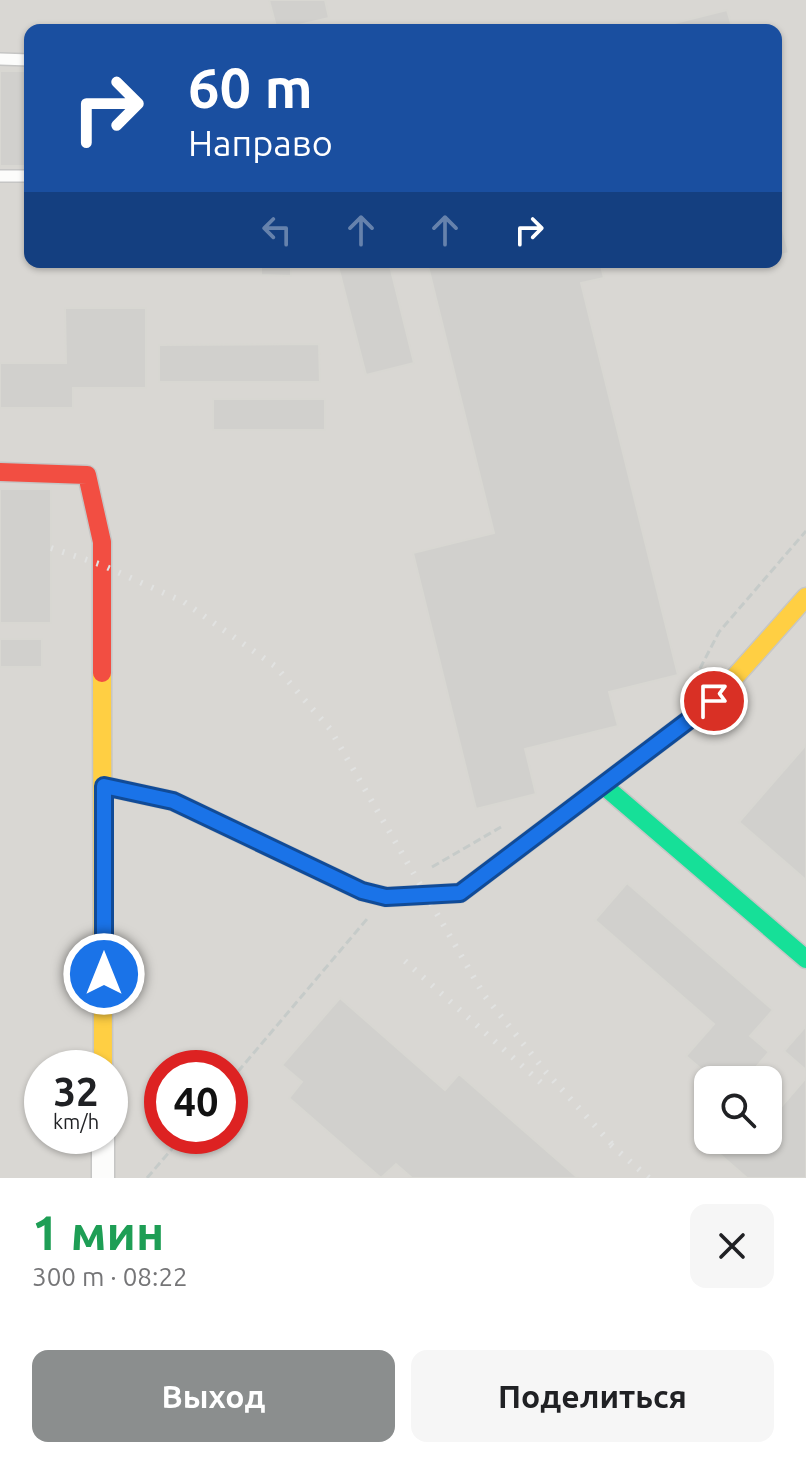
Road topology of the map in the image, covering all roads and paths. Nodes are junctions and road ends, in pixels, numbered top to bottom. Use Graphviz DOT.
graph roads {
  1 [pos="0,59"];
  2 [pos="24,60"];
  3 [pos="0,176"];
  4 [pos="24,176"];
  5 [pos="0,472"];
  6 [pos="806,531"];
  7 [pos="806,597"];
  8 [pos="684,690"];
  9 [pos="603,785"];
  10 [pos="104,786"];
  11 [pos="508,824"];
  12 [pos="427,871"];
  13 [pos="386,897"];
  14 [pos="806,959"];
  15 [pos="103,1050"];
  16 [pos="248,1060"];
  17 [pos="103,1154"];
  18 [pos="168,1154"];
  19 [pos="103,1178"];
  20 [pos="147,1178"];
  1 -- 2 [label="lane"];
  3 -- 4 [label="lane"];
  5 -- 10 [label="street"];
  6 -- 8 [label="path"];
  7 -- 9 [label="street"];
  9 -- 13 [label="street"];
  9 -- 14 [label="street"];
  10 -- 13 [label="street"];
  10 -- 15 [label="street"];
  11 -- 12 [label="path"];
  13 -- 16 [label="path"];
  17 -- 19 [label="street"];
  18 -- 20 [label="path"];
}
